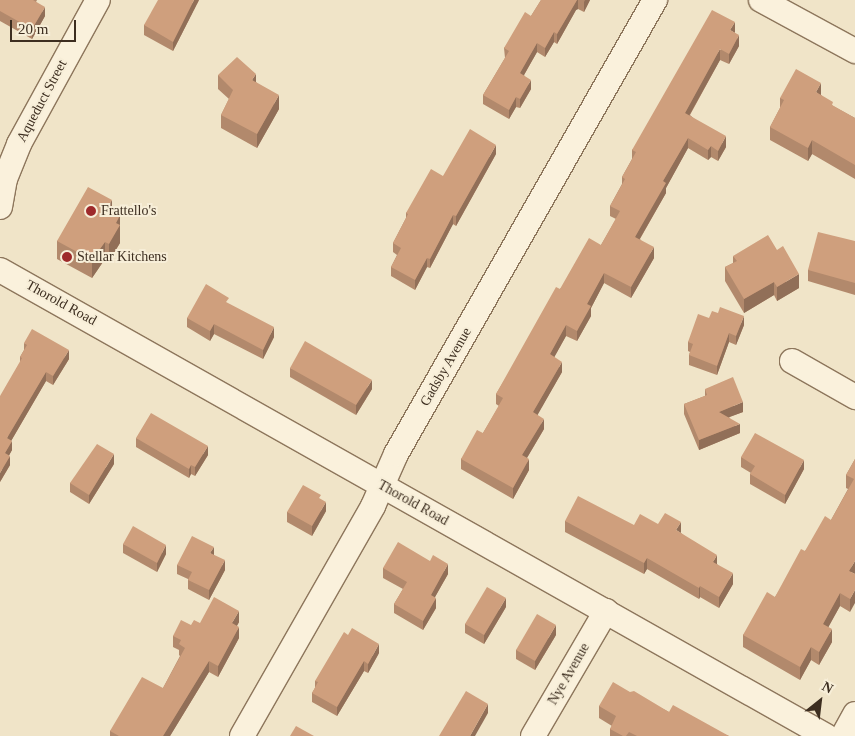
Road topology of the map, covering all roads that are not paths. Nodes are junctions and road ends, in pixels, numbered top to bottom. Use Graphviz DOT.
graph roads {
  1 [pos="98,0"];
  2 [pos="655,0"];
  3 [pos="761,0"];
  4 [pos="855,51"];
  5 [pos="0,207"];
  6 [pos="0,270"];
  7 [pos="792,362"];
  8 [pos="855,397"];
  9 [pos="382,486"];
  10 [pos="606,611"];
  11 [pos="855,714"];
  12 [pos="242,736"];
  13 [pos="533,736"];
  14 [pos="826,736"];
  15 [pos="843,736"];
  1 -- 5 [label="street, Aqueduct Street"];
  2 -- 9 [label="street, Gadsby Avenue"];
  3 -- 4 [label="street"];
  6 -- 9 [label="street, Thorold Road"];
  7 -- 8 [label="street"];
  9 -- 10 [label="street, Thorold Road"];
  9 -- 12 [label="street, Gadsby Avenue"];
  10 -- 13 [label="street, Nye Avenue"];
  10 -- 14 [label="street, Thorold Road"];
  11 -- 15 [label="street"];
}
